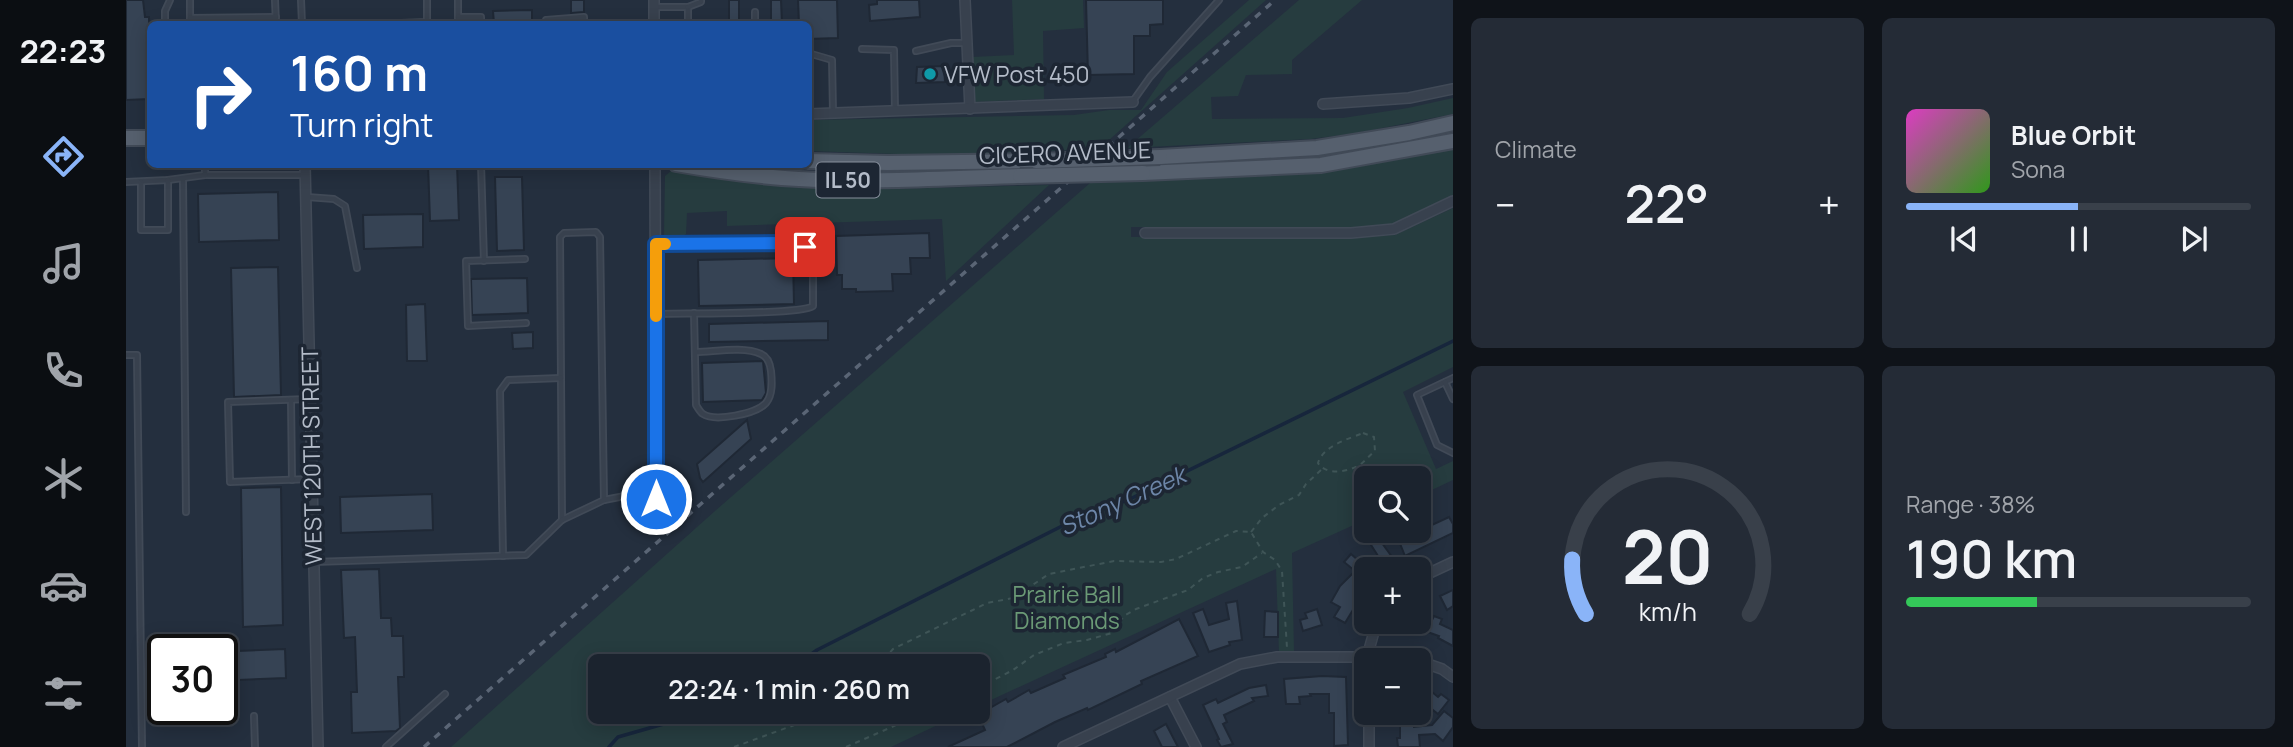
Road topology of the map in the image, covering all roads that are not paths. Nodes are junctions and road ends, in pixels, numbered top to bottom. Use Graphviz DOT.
graph roads {
  1 [pos="170,0"];
  2 [pos="190,0"];
  3 [pos="275,0"];
  4 [pos="301,0"];
  5 [pos="427,0"];
  6 [pos="458,0"];
  7 [pos="701,0"];
  8 [pos="965,0"];
  9 [pos="1219,0"];
  10 [pos="654,4"];
  11 [pos="688,7"];
  12 [pos="755,12"];
  13 [pos="276,16"];
  14 [pos="458,18"];
  15 [pos="165,21"];
  16 [pos="190,21"];
  17 [pos="276,21"];
  18 [pos="302,21"];
  19 [pos="429,21"];
  20 [pos="481,21"];
  21 [pos="546,21"];
  22 [pos="584,21"];
  23 [pos="688,21"];
  24 [pos="755,21"];
  25 [pos="967,43"];
  26 [pos="862,49"];
  27 [pos="916,51"];
  28 [pos="812,54"];
  29 [pos="1453,89"];
  30 [pos="1133,102"];
  31 [pos="1324,104"];
  32 [pos="970,109"];
  33 [pos="895,111"];
  34 [pos="833,113"];
  35 [pos="812,114"];
  36 [pos="1453,123"];
  37 [pos="147,134"];
  38 [pos="126,138"];
  39 [pos="1453,141"];
  40 [pos="812,161"];
  41 [pos="205,168"];
  42 [pos="305,168"];
  43 [pos="481,168"];
  44 [pos="655,168"];
  45 [pos="701,168"];
  46 [pos="205,175"];
  47 [pos="305,175"];
  48 [pos="183,179"];
  49 [pos="168,180"];
  50 [pos="126,182"];
  51 [pos="141,182"];
  52 [pos="306,197"];
  53 [pos="1453,201"];
  54 [pos="1144,233"];
  55 [pos="656,244"];
  56 [pos="525,259"];
  57 [pos="484,261"];
  58 [pos="357,268"];
  59 [pos="694,313"];
  60 [pos="656,314"];
  61 [pos="526,323"];
  62 [pos="695,352"];
  63 [pos="126,355"];
  64 [pos="561,378"];
  65 [pos="1453,378"];
  66 [pos="1445,382"];
  67 [pos="310,399"];
  68 [pos="1453,399"];
  69 [pos="291,400"];
  70 [pos="1453,453"];
  71 [pos="312,479"];
  72 [pos="292,480"];
  73 [pos="656,495"];
  74 [pos="604,500"];
  75 [pos="186,512"];
  76 [pos="562,520"];
  77 [pos="503,556"];
  78 [pos="314,562"];
  79 [pos="1453,562"];
  80 [pos="1431,573"];
  81 [pos="1354,658"];
  82 [pos="1431,665"];
  83 [pos="1453,677"];
  84 [pos="445,694"];
  85 [pos="1170,697"];
  86 [pos="254,716"];
  87 [pos="1369,725"];
  88 [pos="142,747"];
  89 [pos="255,747"];
  90 [pos="318,747"];
  91 [pos="386,747"];
  92 [pos="1063,747"];
  93 [pos="1196,747"];
  94 [pos="1370,747"];
  1 -- 15 [label="lane"];
  2 -- 16 [label="lane"];
  3 -- 13 [label="lane"];
  4 -- 18 [label="lane"];
  5 -- 19 [label="lane"];
  6 -- 14 [label="lane"];
  7 -- 11 [label="lane"];
  8 -- 25 [label="street"];
  9 -- 30 [label="lane"];
  10 -- 11 [label="lane"];
  11 -- 23 [label="lane"];
  12 -- 24 [label="lane"];
  13 -- 16 [label="lane"];
  13 -- 17 [label="lane"];
  14 -- 20 [label="lane"];
  21 -- 22 [label="lane"];
  25 -- 27 [label="lane"];
  25 -- 32 [label="street"];
  26 -- 33 [label="lane"];
  28 -- 34 [label="lane"];
  29 -- 31 [label="street"];
  30 -- 32 [label="street, CICERO AVENUE"];
  32 -- 33 [label="street, CICERO AVENUE"];
  33 -- 34 [label="street, CICERO AVENUE"];
  34 -- 35 [label="street, CICERO AVENUE"];
  36 -- 40 [label="main road, CICERO AVENUE / IL 50, bridge"];
  37 -- 38 [label="main road"];
  39 -- 45 [label="main road, CICERO AVENUE / IL 50, bridge"];
  41 -- 46 [label="lane"];
  42 -- 47 [label="street, WEST 120TH STREET"];
  43 -- 57 [label="lane"];
  44 -- 55 [label="street"];
  46 -- 47 [label="lane"];
  46 -- 48 [label="lane"];
  47 -- 52 [label="street, WEST 120TH STREET"];
  48 -- 49 [label="lane"];
  48 -- 75 [label="lane"];
  49 -- 51 [label="lane"];
  49 -- 51 [label="lane"];
  50 -- 51 [label="lane"];
  52 -- 58 [label="lane"];
  52 -- 67 [label="street, WEST 120TH STREET"];
  53 -- 54 [label="street"];
  55 -- 59 [label="lane"];
  55 -- 60 [label="street"];
  56 -- 57 [label="lane"];
  57 -- 61 [label="lane"];
  59 -- 60 [label="lane"];
  59 -- 62 [label="lane"];
  60 -- 73 [label="street"];
  62 -- 62 [label="lane"];
  63 -- 88 [label="lane"];
  64 -- 74 [label="lane"];
  64 -- 76 [label="lane"];
  64 -- 77 [label="lane"];
  65 -- 66 [label="lane"];
  66 -- 68 [label="lane"];
  66 -- 70 [label="lane"];
  67 -- 69 [label="lane"];
  67 -- 71 [label="street, WEST 120TH STREET"];
  69 -- 72 [label="lane"];
  69 -- 72 [label="lane"];
  71 -- 72 [label="lane"];
  71 -- 78 [label="street, WEST 120TH STREET"];
  73 -- 74 [label="lane"];
  74 -- 76 [label="lane"];
  76 -- 77 [label="lane"];
  77 -- 78 [label="lane"];
  78 -- 90 [label="street, WEST 120TH STREET"];
  79 -- 80 [label="street"];
  81 -- 85 [label="street"];
  82 -- 83 [label="street"];
  84 -- 91 [label="lane"];
  85 -- 92 [label="street"];
  85 -- 93 [label="street"];
  86 -- 89 [label="lane"];
  87 -- 94 [label="street"];
}
